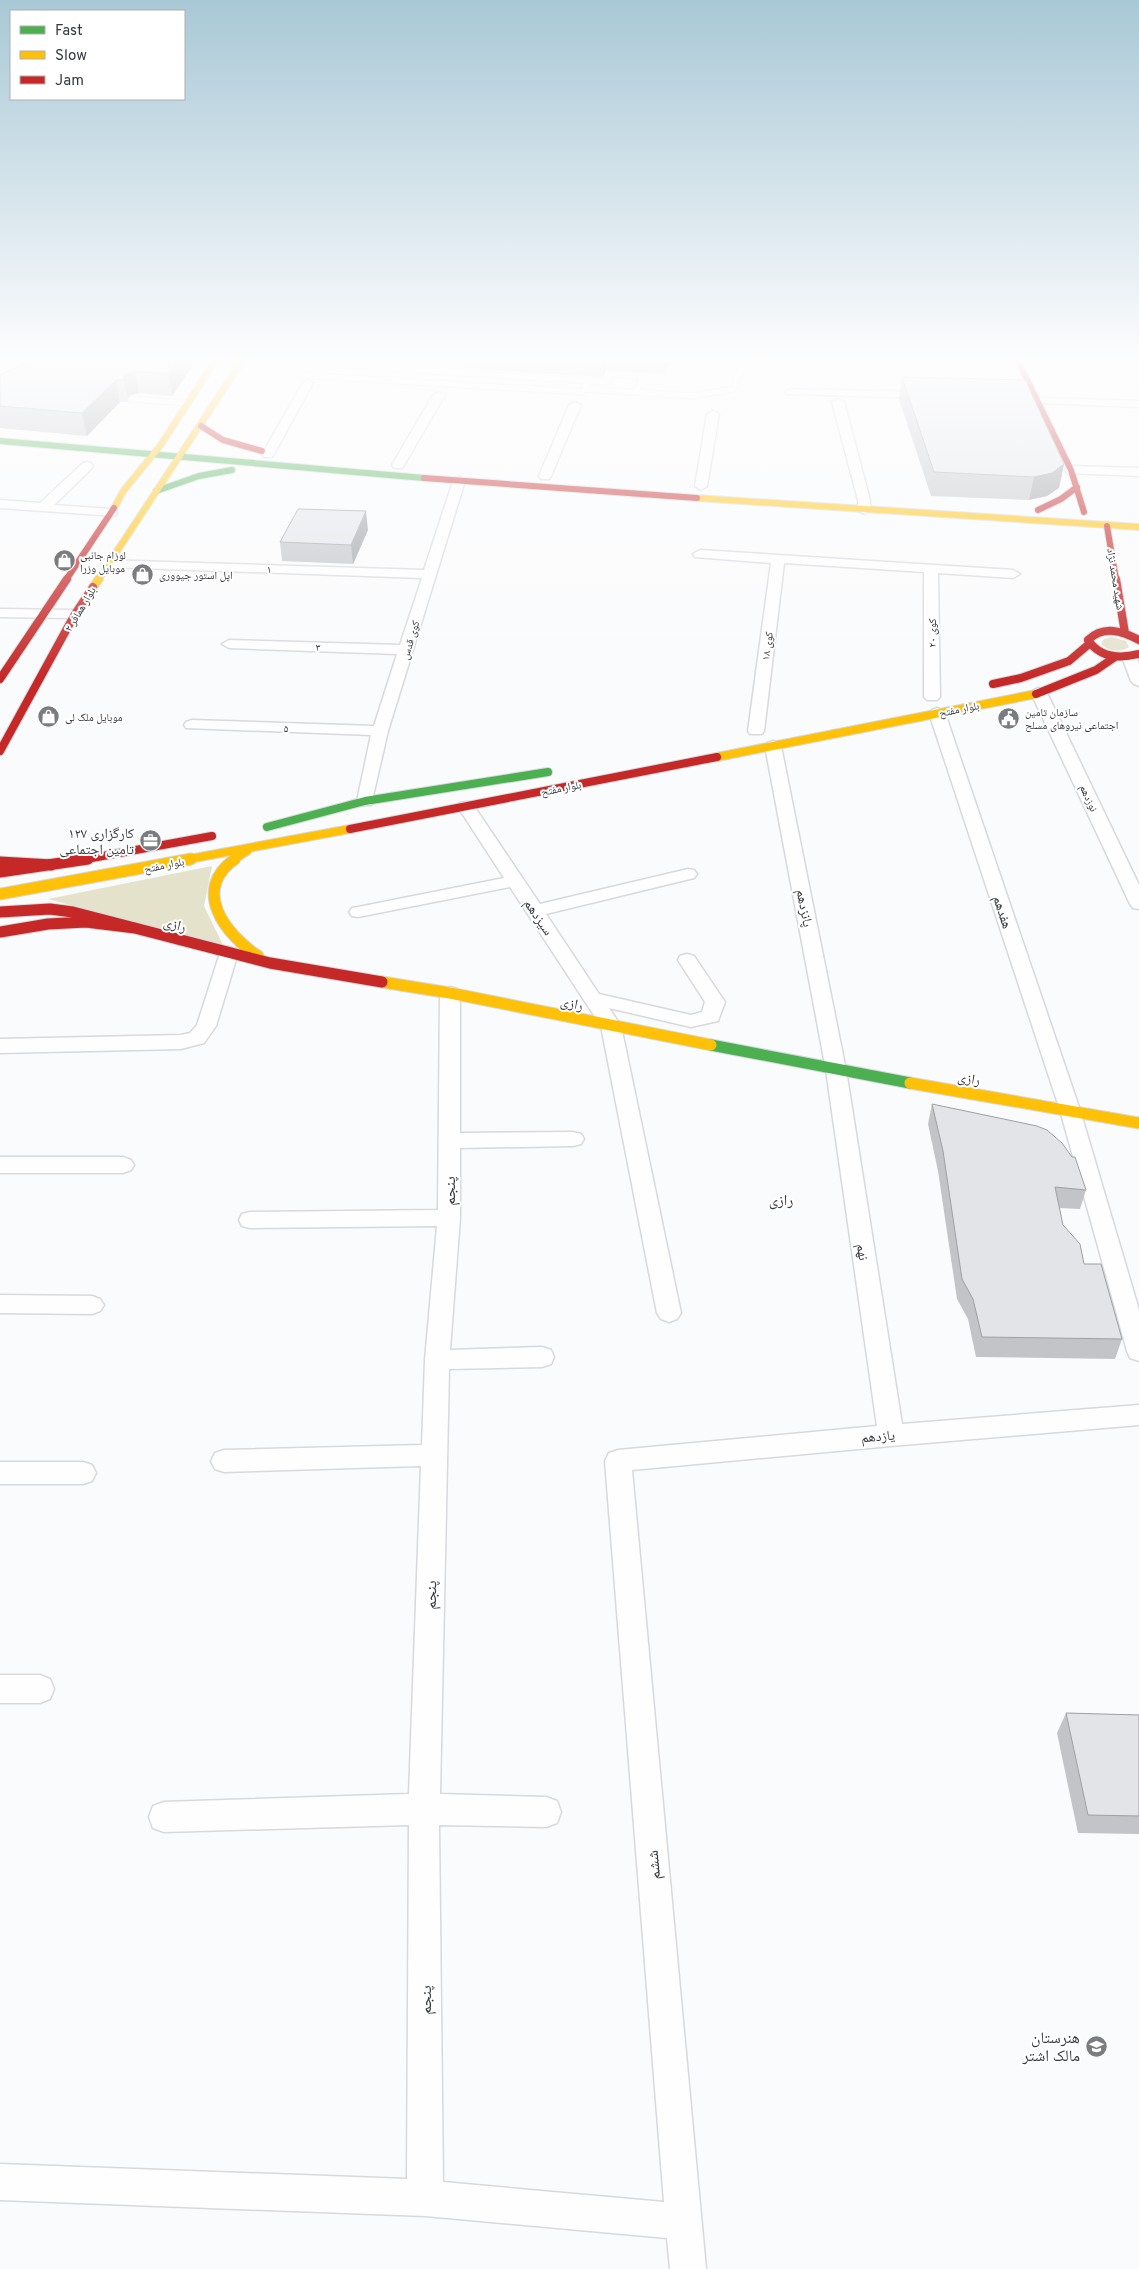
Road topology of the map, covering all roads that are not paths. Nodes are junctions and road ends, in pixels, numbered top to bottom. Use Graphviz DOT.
graph roads {
  1 [pos="86,467"];
  2 [pos="144,467"];
  3 [pos="172,467"];
  4 [pos="234,467"];
  5 [pos="351,467"];
  6 [pos="412,467"];
  7 [pos="549,467"];
  8 [pos="697,467"];
  9 [pos="854,467"];
  10 [pos="1070,467"];
  11 [pos="1071,470"];
  12 [pos="1139,472"];
  13 [pos="122,476"];
  14 [pos="545,476"];
  15 [pos="462,477"];
  16 [pos="691,486"];
  17 [pos="1077,487"];
  18 [pos="124,490"];
  19 [pos="156,491"];
  20 [pos="864,505"];
  21 [pos="43,508"];
  22 [pos="1038,510"];
  23 [pos="1,511"];
  24 [pos="111,513"];
  25 [pos="1107,526"];
  26 [pos="1139,527"];
  27 [pos="700,554"];
  28 [pos="778,560"];
  29 [pos="108,563"];
  30 [pos="932,570"];
  31 [pos="430,574"];
  32 [pos="1013,574"];
  33 [pos="0,613"];
  34 [pos="43,613"];
  35 [pos="76,614"];
  36 [pos="1125,633"];
  37 [pos="1139,640"];
  38 [pos="229,644"];
  39 [pos="1089,644"];
  40 [pos="407,650"];
  41 [pos="1128,656"];
  42 [pos="0,679"];
  43 [pos="1139,681"];
  44 [pos="986,685"];
  45 [pos="1039,693"];
  46 [pos="933,701"];
  47 [pos="192,725"];
  48 [pos="380,731"];
  49 [pos="760,735"];
  50 [pos="0,751"];
  51 [pos="563,769"];
  52 [pos="365,801"];
  53 [pos="466,807"];
  54 [pos="258,828"];
  55 [pos="228,834"];
  56 [pos="253,848"];
  57 [pos="0,862"];
  58 [pos="52,865"];
  59 [pos="33,867"];
  60 [pos="0,872"];
  61 [pos="688,874"];
  62 [pos="515,881"];
  63 [pos="40,888"];
  64 [pos="0,894"];
  65 [pos="1139,904"];
  66 [pos="535,911"];
  67 [pos="0,912"];
  68 [pos="358,912"];
  69 [pos="135,928"];
  70 [pos="0,932"];
  71 [pos="229,953"];
  72 [pos="687,960"];
  73 [pos="270,962"];
  74 [pos="450,992"];
  75 [pos="592,998"];
  76 [pos="611,1026"];
  77 [pos="0,1046"];
  78 [pos="836,1070"];
  79 [pos="1070,1110"];
  80 [pos="1139,1123"];
  81 [pos="573,1139"];
  82 [pos="450,1141"];
  83 [pos="0,1165"];
  84 [pos="123,1165"];
  85 [pos="449,1218"];
  86 [pos="250,1220"];
  87 [pos="0,1304"];
  88 [pos="92,1306"];
  89 [pos="670,1313"];
  90 [pos="1139,1351"];
  91 [pos="542,1358"];
  92 [pos="437,1360"];
  93 [pos="1139,1415"];
  94 [pos="890,1434"];
  95 [pos="433,1455"];
  96 [pos="224,1461"];
  97 [pos="618,1461"];
  98 [pos="0,1472"];
  99 [pos="83,1473"];
  100 [pos="0,1689"];
  101 [pos="40,1689"];
  102 [pos="424,1810"];
  103 [pos="546,1812"];
  104 [pos="164,1817"];
  105 [pos="0,2182"];
  106 [pos="425,2198"];
  107 [pos="685,2222"];
  108 [pos="688,2269"];
  1 -- 21 [label="street"];
  2 -- 18 [label="main road, بلوار همافر ۲"];
  3 -- 19 [label="main road, بلوار همافر ۲"];
  4 -- 19 [label="main road"];
  5 -- 15 [label="main road"];
  6 -- 15 [label="main road"];
  7 -- 14 [label="street"];
  8 -- 16 [label="street"];
  9 -- 20 [label="street"];
  10 -- 11 [label="main road"];
  11 -- 12 [label="street"];
  11 -- 17 [label="main road"];
  13 -- 18 [label="main road"];
  14 -- 15 [label="main road"];
  14 -- 16 [label="main road"];
  15 -- 20 [label="main road"];
  15 -- 31 [label="street, کوی قدس"];
  16 -- 20 [label="main road"];
  17 -- 22 [label="main road"];
  17 -- 22 [label="main road"];
  18 -- 24 [label="main road, بلوار همافر ۲"];
  19 -- 29 [label="main road, بلوار همافر ۲"];
  20 -- 22 [label="main road"];
  20 -- 25 [label="main road"];
  21 -- 23 [label="street"];
  21 -- 24 [label="street"];
  24 -- 34 [label="main road, بلوار همافر ۲"];
  25 -- 26 [label="main road"];
  25 -- 36 [label="main road, شهید محمد نژاد"];
  27 -- 28 [label="street"];
  28 -- 30 [label="street"];
  28 -- 49 [label="street, کوی ۱۸"];
  29 -- 31 [label="street, ۱"];
  29 -- 35 [label="main road, بلوار همافر ۲"];
  30 -- 32 [label="street"];
  30 -- 46 [label="street, کوی ۲۰"];
  31 -- 40 [label="street, کوی قدس"];
  33 -- 34 [label="street"];
  34 -- 35 [label="street"];
  34 -- 42 [label="main road, بلوار همافر ۲"];
  35 -- 50 [label="main road, بلوار همافر ۲"];
  36 -- 37 [label="main road"];
  36 -- 39 [label="main road, بلوار مفتح"];
  38 -- 40 [label="street, ۳"];
  39 -- 41 [label="main road"];
  39 -- 44 [label="main road, بلوار مفتح"];
  40 -- 48 [label="street, کوی قدس"];
  41 -- 43 [label="street"];
  41 -- 45 [label="main road, بلوار مفتح"];
  45 -- 46 [label="main road, بلوار مفتح"];
  45 -- 65 [label="street, نوزدهم"];
  46 -- 49 [label="main road, بلوار مفتح"];
  46 -- 79 [label="street, هفدهم"];
  47 -- 48 [label="street, ۵"];
  48 -- 52 [label="street, کوی قدس"];
  49 -- 53 [label="main road, بلوار مفتح"];
  49 -- 78 [label="street, پانزدهم"];
  51 -- 52 [label="main road, بلوار مفتح"];
  52 -- 54 [label="main road, بلوار مفتح"];
  53 -- 56 [label="main road, بلوار مفتح"];
  53 -- 62 [label="street, سیزدهم"];
  55 -- 58 [label="main road, بلوار مفتح"];
  56 -- 63 [label="main road, بلوار مفتح"];
  56 -- 73 [label="main road"];
  57 -- 58 [label="main road"];
  58 -- 59 [label="main road, بلوار مفتح"];
  59 -- 60 [label="main road, بلوار مفتح"];
  59 -- 63 [label="main road"];
  61 -- 66 [label="street"];
  62 -- 66 [label="street, سیزدهم"];
  62 -- 68 [label="street"];
  63 -- 64 [label="main road, بلوار مفتح"];
  66 -- 75 [label="street, سیزدهم"];
  67 -- 69 [label="main road, رازی"];
  69 -- 70 [label="main road"];
  69 -- 71 [label="main road, رازی"];
  71 -- 73 [label="main road, رازی"];
  71 -- 77 [label="street"];
  72 -- 75 [label="street"];
  73 -- 74 [label="main road, رازی"];
  74 -- 76 [label="main road, رازی"];
  74 -- 82 [label="street, پنجم"];
  75 -- 76 [label="street, سیزدهم"];
  76 -- 78 [label="main road, رازی"];
  76 -- 89 [label="street"];
  78 -- 79 [label="main road, رازی"];
  78 -- 94 [label="street, نهم"];
  79 -- 80 [label="main road, رازی"];
  79 -- 90 [label="street"];
  81 -- 82 [label="street"];
  82 -- 85 [label="street, پنجم"];
  83 -- 84 [label="street"];
  85 -- 86 [label="street"];
  85 -- 92 [label="street, پنجم"];
  87 -- 88 [label="street"];
  91 -- 92 [label="street"];
  92 -- 95 [label="street, پنجم"];
  93 -- 94 [label="street, یازدهم"];
  94 -- 97 [label="street, یازدهم"];
  95 -- 96 [label="street"];
  95 -- 102 [label="street, پنجم"];
  97 -- 107 [label="street, ششم"];
  98 -- 99 [label="street"];
  100 -- 101 [label="street"];
  102 -- 103 [label="street"];
  102 -- 104 [label="street"];
  102 -- 106 [label="street, پنجم"];
  105 -- 106 [label="street"];
  106 -- 107 [label="street"];
  107 -- 108 [label="street, ششم"];
}
